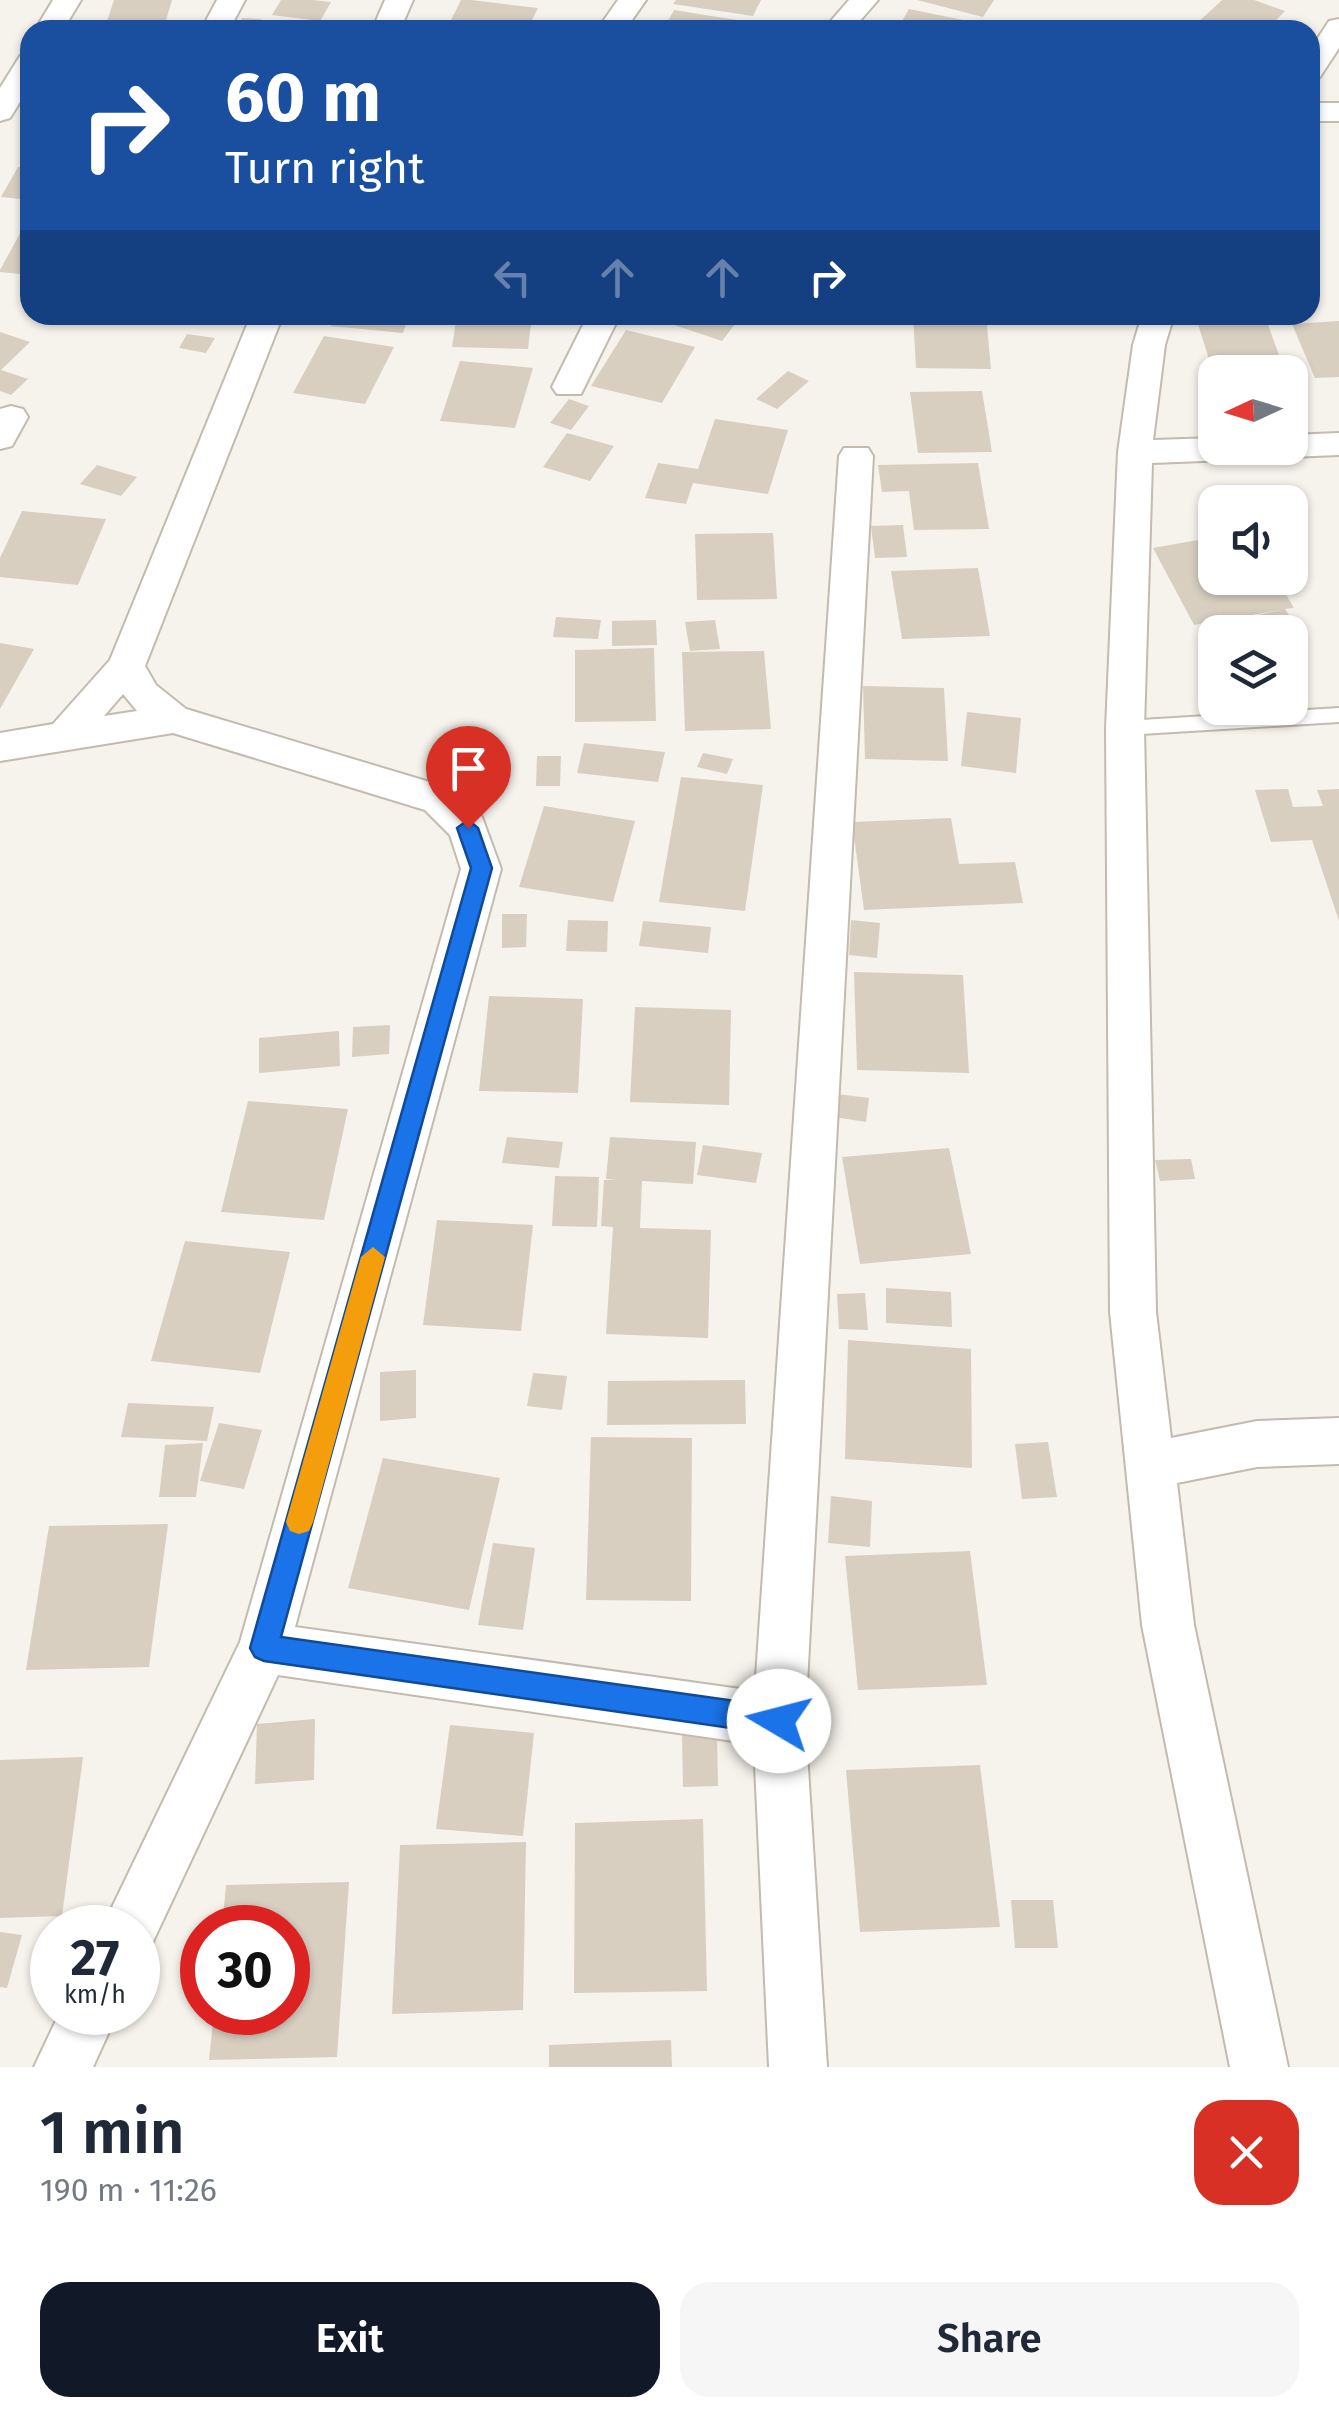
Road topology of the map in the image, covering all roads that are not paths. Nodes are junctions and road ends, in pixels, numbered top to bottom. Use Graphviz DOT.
graph roads {
  1 [pos="864,0"];
  2 [pos="846,20"];
  3 [pos="1339,27"];
  4 [pos="1320,56"];
  5 [pos="20,79"];
  6 [pos="0,112"];
  7 [pos="262,325"];
  8 [pos="599,325"];
  9 [pos="1155,325"];
  10 [pos="569,387"];
  11 [pos="1339,444"];
  12 [pos="1308,445"];
  13 [pos="1198,450"];
  14 [pos="1135,452"];
  15 [pos="856,456"];
  16 [pos="126,666"];
  17 [pos="1339,715"];
  18 [pos="173,719"];
  19 [pos="1126,728"];
  20 [pos="64,738"];
  21 [pos="0,747"];
  22 [pos="1339,1441"];
  23 [pos="1151,1465"];
  24 [pos="264,1648"];
  25 [pos="779,1721"];
  26 [pos="141,1905"];
  27 [pos="79,2035"];
  28 [pos="64,2067"];
  29 [pos="798,2067"];
  30 [pos="1259,2067"];
  1 -- 2 [label="street"];
  3 -- 4 [label="street"];
  5 -- 6 [label="street"];
  7 -- 16 [label="street"];
  8 -- 10 [label="street"];
  9 -- 14 [label="street"];
  11 -- 12 [label="street"];
  13 -- 14 [label="street"];
  14 -- 19 [label="street"];
  15 -- 25 [label="street"];
  16 -- 18 [label="street"];
  16 -- 20 [label="street"];
  17 -- 19 [label="lane"];
  18 -- 20 [label="street"];
  18 -- 24 [label="street"];
  19 -- 23 [label="street"];
  20 -- 21 [label="street"];
  22 -- 23 [label="street"];
  23 -- 30 [label="street"];
  24 -- 25 [label="street"];
  24 -- 26 [label="street"];
  25 -- 29 [label="street"];
  27 -- 28 [label="street"];
}
